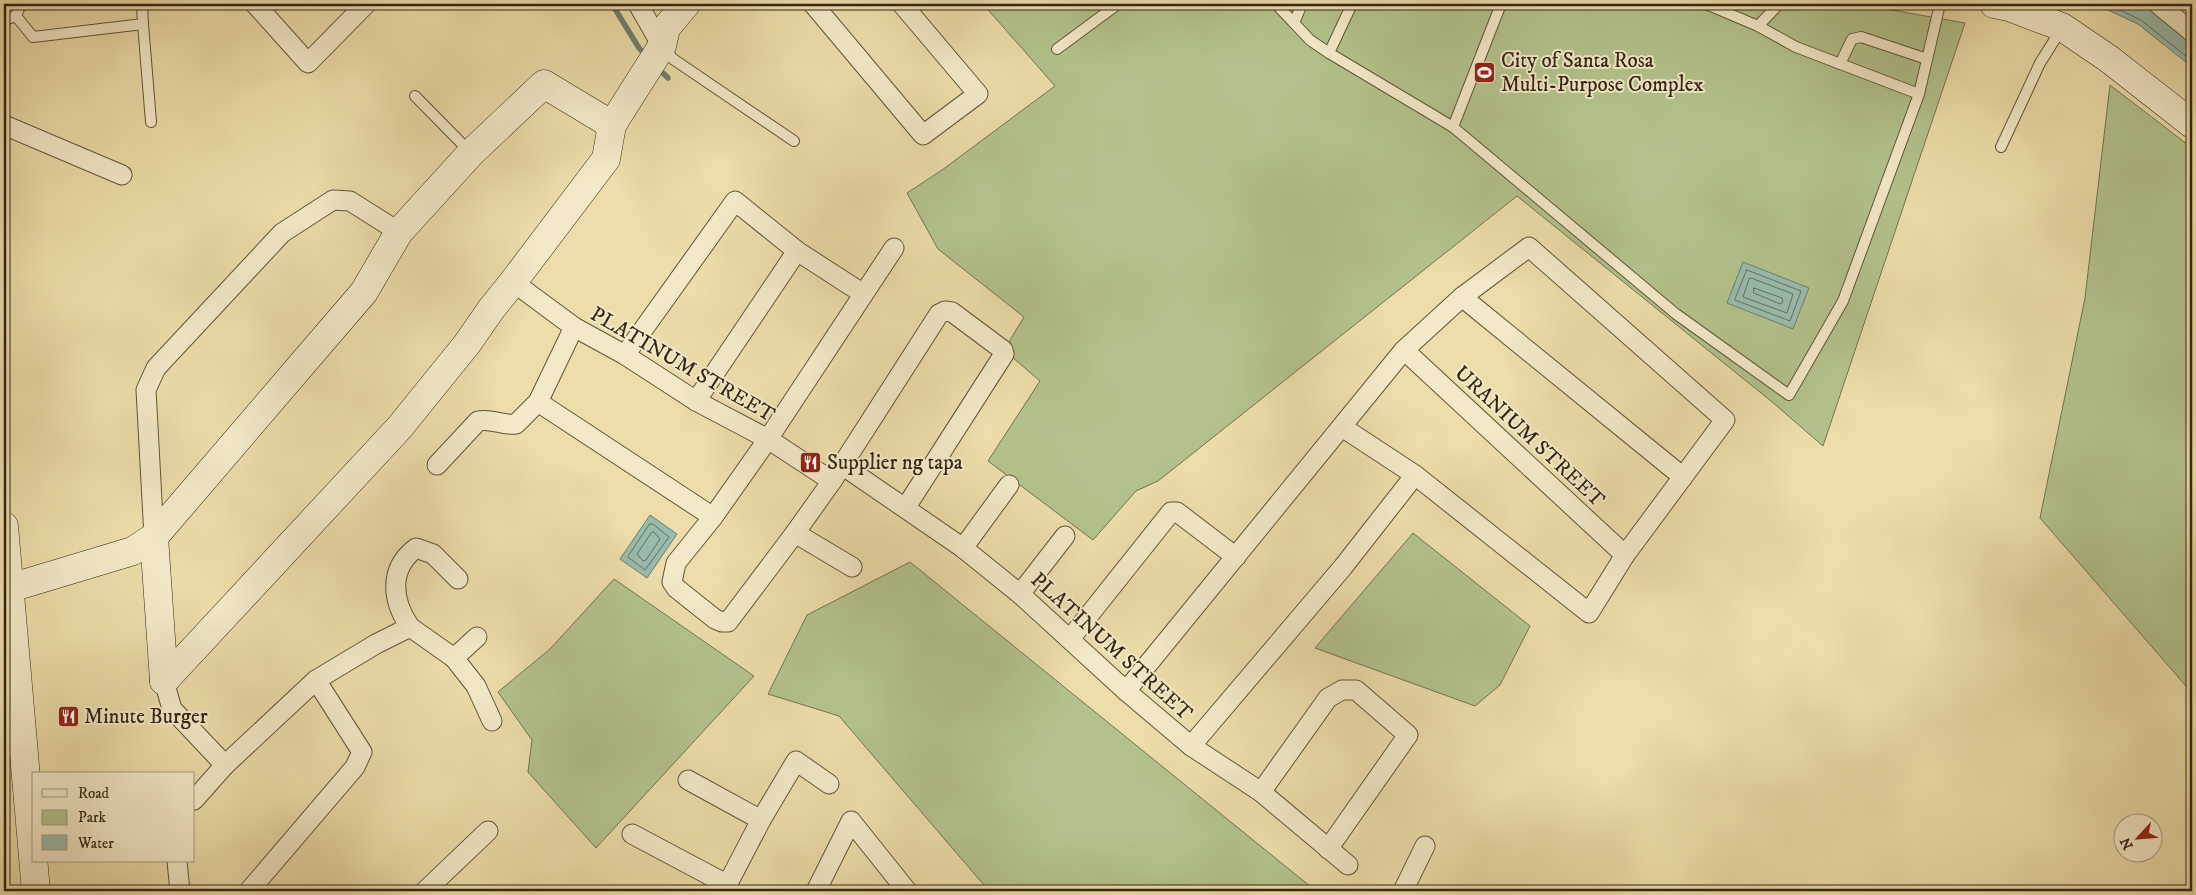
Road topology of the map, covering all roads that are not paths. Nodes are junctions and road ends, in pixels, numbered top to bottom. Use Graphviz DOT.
graph roads {
  1 [pos="21,4"];
  2 [pos="142,4"];
  3 [pos="255,4"];
  4 [pos="366,4"];
  5 [pos="638,4"];
  6 [pos="686,4"];
  7 [pos="813,4"];
  8 [pos="902,4"];
  9 [pos="1118,4"];
  10 [pos="1276,4"];
  11 [pos="1302,4"];
  12 [pos="1352,4"];
  13 [pos="1500,4"];
  14 [pos="1706,4"];
  15 [pos="1779,4"];
  16 [pos="1940,4"];
  17 [pos="1994,4"];
  18 [pos="2158,4"];
  19 [pos="16,16"];
  20 [pos="4,20"];
  21 [pos="1294,23"];
  22 [pos="143,24"];
  23 [pos="1758,26"];
  24 [pos="2062,27"];
  25 [pos="2191,29"];
  26 [pos="1057,49"];
  27 [pos="660,50"];
  28 [pos="1329,54"];
  29 [pos="1927,59"];
  30 [pos="1840,64"];
  31 [pos="1920,94"];
  32 [pos="415,96"];
  33 [pos="151,122"];
  34 [pos="2192,124"];
  35 [pos="4,125"];
  36 [pos="612,125"];
  37 [pos="1453,127"];
  38 [pos="794,141"];
  39 [pos="2001,147"];
  40 [pos="471,153"];
  41 [pos="122,174"];
  42 [pos="399,232"];
  43 [pos="894,248"];
  44 [pos="797,252"];
  45 [pos="513,282"];
  46 [pos="862,293"];
  47 [pos="1462,297"];
  48 [pos="574,327"];
  49 [pos="1404,350"];
  50 [pos="625,355"];
  51 [pos="696,401"];
  52 [pos="538,402"];
  53 [pos="1342,427"];
  54 [pos="768,439"];
  55 [pos="437,464"];
  56 [pos="842,465"];
  57 [pos="1415,475"];
  58 [pos="1683,476"];
  59 [pos="832,482"];
  60 [pos="1009,486"];
  61 [pos="906,507"];
  62 [pos="714,517"];
  63 [pos="4,526"];
  64 [pos="795,533"];
  65 [pos="1065,536"];
  66 [pos="154,537"];
  67 [pos="963,548"];
  68 [pos="1625,555"];
  69 [pos="1236,557"];
  70 [pos="852,566"];
  71 [pos="458,579"];
  72 [pos="7,590"];
  73 [pos="1020,594"];
  74 [pos="410,627"];
  75 [pos="477,637"];
  76 [pos="1070,639"];
  77 [pos="454,658"];
  78 [pos="316,680"];
  79 [pos="164,681"];
  80 [pos="1126,691"];
  81 [pos="492,721"];
  82 [pos="1191,746"];
  83 [pos="225,765"];
  84 [pos="688,780"];
  85 [pos="829,784"];
  86 [pos="1261,792"];
  87 [pos="195,799"];
  88 [pos="761,820"];
  89 [pos="488,831"];
  90 [pos="632,834"];
  91 [pos="1425,846"];
  92 [pos="32,849"];
  93 [pos="1328,849"];
  94 [pos="33,862"];
  95 [pos="177,862"];
  96 [pos="1348,865"];
  97 [pos="726,888"];
  98 [pos="36,891"];
  99 [pos="180,891"];
  100 [pos="249,891"];
  101 [pos="425,891"];
  102 [pos="816,891"];
  103 [pos="907,891"];
  104 [pos="1403,891"];
  1 -- 19 [label="lane"];
  2 -- 22 [label="lane"];
  3 -- 4 [label="street"];
  5 -- 27 [label="street"];
  6 -- 27 [label="street"];
  7 -- 8 [label="street"];
  9 -- 26 [label="lane"];
  10 -- 21 [label="lane"];
  11 -- 21 [label="lane"];
  12 -- 28 [label="lane"];
  13 -- 37 [label="lane"];
  14 -- 23 [label="lane"];
  15 -- 23 [label="lane"];
  16 -- 29 [label="lane"];
  17 -- 24 [label="street"];
  18 -- 25 [label="street"];
  19 -- 20 [label="lane"];
  19 -- 22 [label="lane"];
  21 -- 28 [label="lane"];
  22 -- 33 [label="lane"];
  23 -- 30 [label="lane"];
  24 -- 34 [label="street"];
  24 -- 39 [label="lane"];
  27 -- 36 [label="street"];
  27 -- 38 [label="lane"];
  28 -- 37 [label="lane"];
  29 -- 30 [label="lane"];
  29 -- 31 [label="lane"];
  30 -- 31 [label="lane"];
  31 -- 37 [label="lane"];
  32 -- 40 [label="lane"];
  35 -- 41 [label="street"];
  36 -- 40 [label="street"];
  36 -- 45 [label="street"];
  40 -- 42 [label="street"];
  42 -- 66 [label="street"];
  42 -- 66 [label="street"];
  43 -- 46 [label="street"];
  44 -- 46 [label="street"];
  44 -- 50 [label="street"];
  44 -- 51 [label="street"];
  45 -- 48 [label="street, PLATINUM STREET"];
  45 -- 79 [label="street"];
  46 -- 54 [label="street"];
  47 -- 49 [label="street"];
  47 -- 58 [label="street"];
  47 -- 58 [label="street"];
  48 -- 50 [label="street, PLATINUM STREET"];
  48 -- 52 [label="street"];
  49 -- 53 [label="street"];
  49 -- 68 [label="street, URANIUM STREET"];
  50 -- 51 [label="street, PLATINUM STREET"];
  51 -- 54 [label="street, PLATINUM STREET"];
  52 -- 55 [label="street"];
  52 -- 62 [label="street"];
  53 -- 57 [label="street"];
  53 -- 69 [label="street"];
  54 -- 59 [label="street, PLATINUM STREET"];
  54 -- 62 [label="street"];
  56 -- 59 [label="street"];
  56 -- 61 [label="street, PLATINUM STREET"];
  56 -- 61 [label="street"];
  57 -- 68 [label="street"];
  57 -- 82 [label="street"];
  58 -- 68 [label="street"];
  59 -- 64 [label="street"];
  60 -- 67 [label="street"];
  61 -- 67 [label="street, PLATINUM STREET"];
  62 -- 64 [label="street"];
  63 -- 72 [label="street"];
  64 -- 70 [label="street"];
  65 -- 73 [label="street"];
  66 -- 72 [label="street"];
  66 -- 79 [label="street"];
  67 -- 73 [label="street, PLATINUM STREET"];
  69 -- 76 [label="street"];
  69 -- 80 [label="street"];
  71 -- 74 [label="street"];
  72 -- 92 [label="street"];
  73 -- 76 [label="street, PLATINUM STREET"];
  74 -- 77 [label="street"];
  74 -- 78 [label="street"];
  75 -- 77 [label="street"];
  76 -- 80 [label="street, PLATINUM STREET"];
  77 -- 81 [label="street"];
  78 -- 83 [label="street"];
  78 -- 100 [label="street"];
  79 -- 83 [label="street"];
  80 -- 82 [label="street, PLATINUM STREET"];
  82 -- 86 [label="street, PLATINUM STREET"];
  83 -- 87 [label="street"];
  84 -- 88 [label="street"];
  85 -- 88 [label="street"];
  86 -- 93 [label="street, PLATINUM STREET"];
  86 -- 93 [label="street"];
  88 -- 97 [label="street"];
  89 -- 101 [label="street"];
  90 -- 97 [label="street"];
  91 -- 104 [label="street"];
  93 -- 96 [label="street, PLATINUM STREET"];
  94 -- 98 [label="street"];
  95 -- 99 [label="street"];
  102 -- 103 [label="street"];
}
